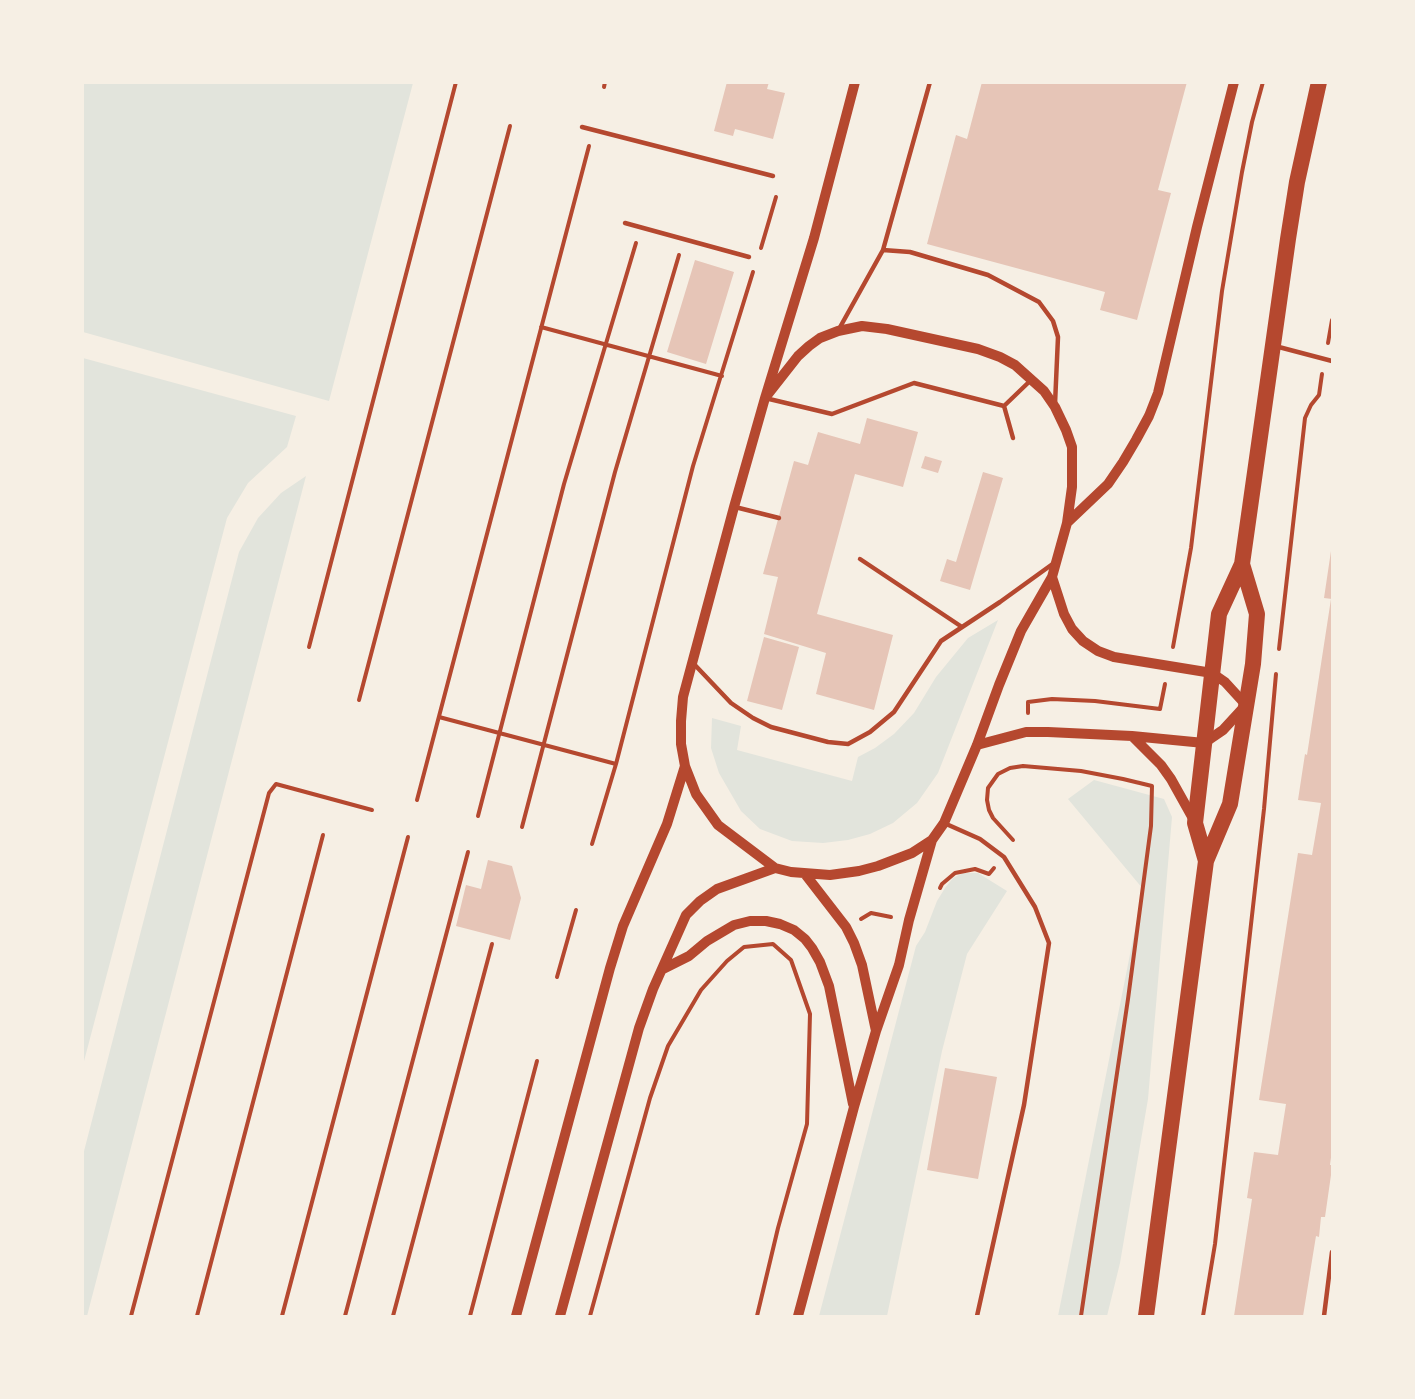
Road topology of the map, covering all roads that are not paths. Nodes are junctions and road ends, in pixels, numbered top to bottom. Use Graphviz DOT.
graph roads {
  1 [pos="855,82"];
  2 [pos="930,82"];
  3 [pos="1234,82"];
  4 [pos="1319,82"];
  5 [pos="582,127"];
  6 [pos="773,176"];
  7 [pos="625,223"];
  8 [pos="883,250"];
  9 [pos="749,257"];
  10 [pos="838,330"];
  11 [pos="1272,346"];
  12 [pos="1332,361"];
  13 [pos="1031,380"];
  14 [pos="765,398"];
  15 [pos="1004,406"];
  16 [pos="1055,406"];
  17 [pos="1012,438"];
  18 [pos="734,507"];
  19 [pos="778,518"];
  20 [pos="1067,523"];
  21 [pos="860,560"];
  22 [pos="1056,561"];
  23 [pos="1242,564"];
  24 [pos="1052,578"];
  25 [pos="962,627"];
  26 [pos="693,663"];
  27 [pos="1212,672"];
  28 [pos="1246,705"];
  29 [pos="1132,736"];
  30 [pos="1204,743"];
  31 [pos="977,745"];
  32 [pos="685,766"];
  33 [pos="1195,822"];
  34 [pos="944,823"];
  35 [pos="932,840"];
  36 [pos="1206,861"];
  37 [pos="775,868"];
  38 [pos="805,874"];
  39 [pos="663,969"];
  40 [pos="876,1031"];
  41 [pos="854,1107"];
  42 [pos="1332,1252"];
  43 [pos="516,1317"];
  44 [pos="560,1317"];
  45 [pos="798,1317"];
  46 [pos="977,1317"];
  47 [pos="1146,1317"];
  48 [pos="1324,1317"];
  1 -- 14 [label="street"];
  2 -- 8 [label="lane"];
  3 -- 20 [label="street"];
  4 -- 11 [label="highway"];
  5 -- 6 [label="lane"];
  7 -- 9 [label="lane"];
  8 -- 10 [label="lane"];
  8 -- 16 [label="lane"];
  10 -- 13 [label="street"];
  10 -- 14 [label="street"];
  11 -- 12 [label="lane"];
  11 -- 23 [label="highway"];
  13 -- 15 [label="lane"];
  13 -- 16 [label="street"];
  14 -- 15 [label="lane"];
  14 -- 18 [label="street"];
  15 -- 17 [label="lane"];
  16 -- 20 [label="street"];
  18 -- 19 [label="lane"];
  18 -- 26 [label="street"];
  20 -- 22 [label="street"];
  21 -- 25 [label="lane"];
  22 -- 24 [label="street"];
  22 -- 25 [label="lane"];
  23 -- 27 [label="highway"];
  23 -- 28 [label="highway"];
  24 -- 27 [label="street"];
  24 -- 31 [label="street"];
  25 -- 26 [label="lane"];
  26 -- 32 [label="street"];
  27 -- 28 [label="street"];
  27 -- 30 [label="highway"];
  28 -- 30 [label="street"];
  28 -- 36 [label="highway"];
  29 -- 30 [label="street"];
  29 -- 31 [label="street"];
  29 -- 33 [label="street"];
  30 -- 33 [label="highway"];
  31 -- 34 [label="street"];
  32 -- 37 [label="street"];
  32 -- 43 [label="street"];
  33 -- 36 [label="highway"];
  34 -- 35 [label="street"];
  34 -- 46 [label="lane"];
  35 -- 38 [label="street"];
  35 -- 40 [label="street"];
  36 -- 47 [label="highway"];
  37 -- 38 [label="street"];
  37 -- 39 [label="street"];
  38 -- 40 [label="street"];
  39 -- 41 [label="street"];
  39 -- 44 [label="street"];
  40 -- 41 [label="street"];
  41 -- 45 [label="street"];
  42 -- 48 [label="lane"];
}
